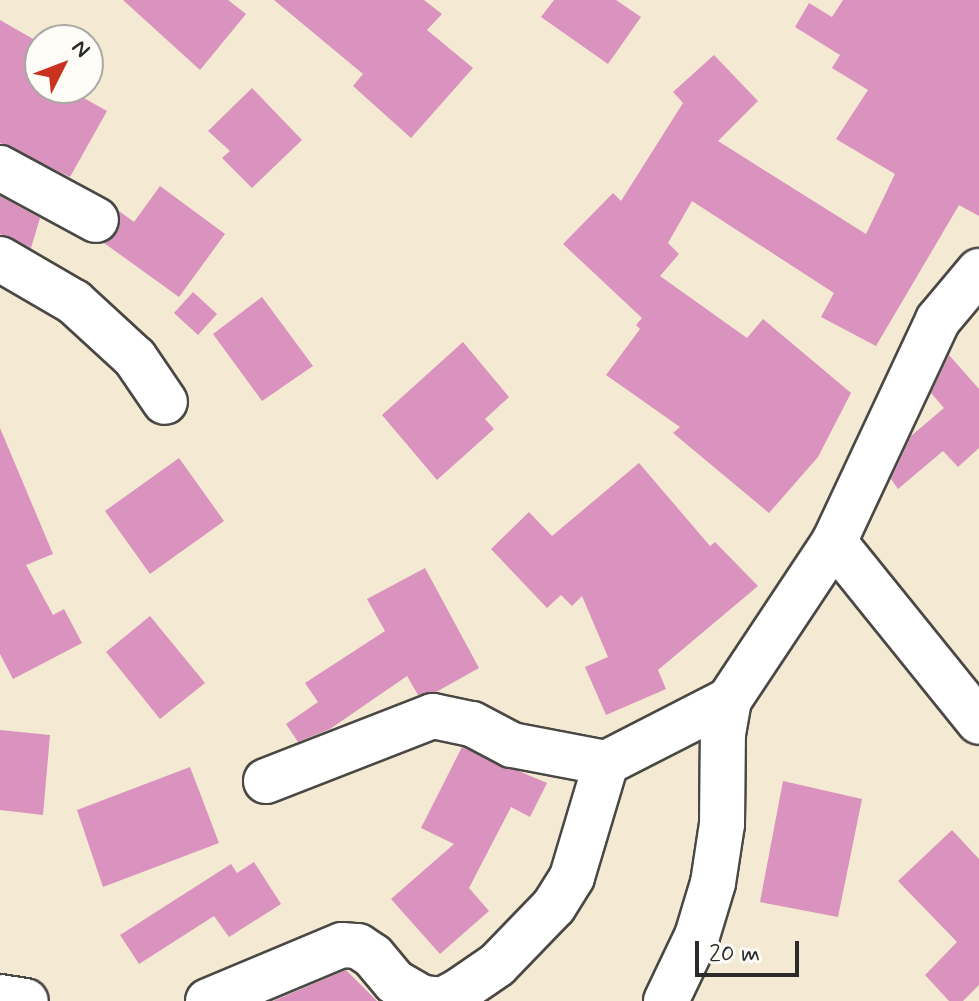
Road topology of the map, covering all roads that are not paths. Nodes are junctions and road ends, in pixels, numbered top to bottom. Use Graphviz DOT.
graph roads {
  1 [pos="0,168"];
  2 [pos="96,220"];
  3 [pos="0,259"];
  4 [pos="979,271"];
  5 [pos="165,402"];
  6 [pos="834,542"];
  7 [pos="729,700"];
  8 [pos="979,722"];
  9 [pos="606,763"];
  10 [pos="266,781"];
  11 [pos="0,997"];
  12 [pos="26,1001"];
  13 [pos="208,1001"];
  14 [pos="441,1001"];
  15 [pos="666,1001"];
  1 -- 2 [label="street"];
  3 -- 5 [label="street"];
  4 -- 6 [label="street"];
  6 -- 7 [label="street"];
  6 -- 8 [label="street"];
  7 -- 9 [label="street"];
  7 -- 15 [label="street"];
  9 -- 10 [label="street"];
  9 -- 14 [label="street"];
  11 -- 12 [label="street"];
  13 -- 14 [label="street"];
}
